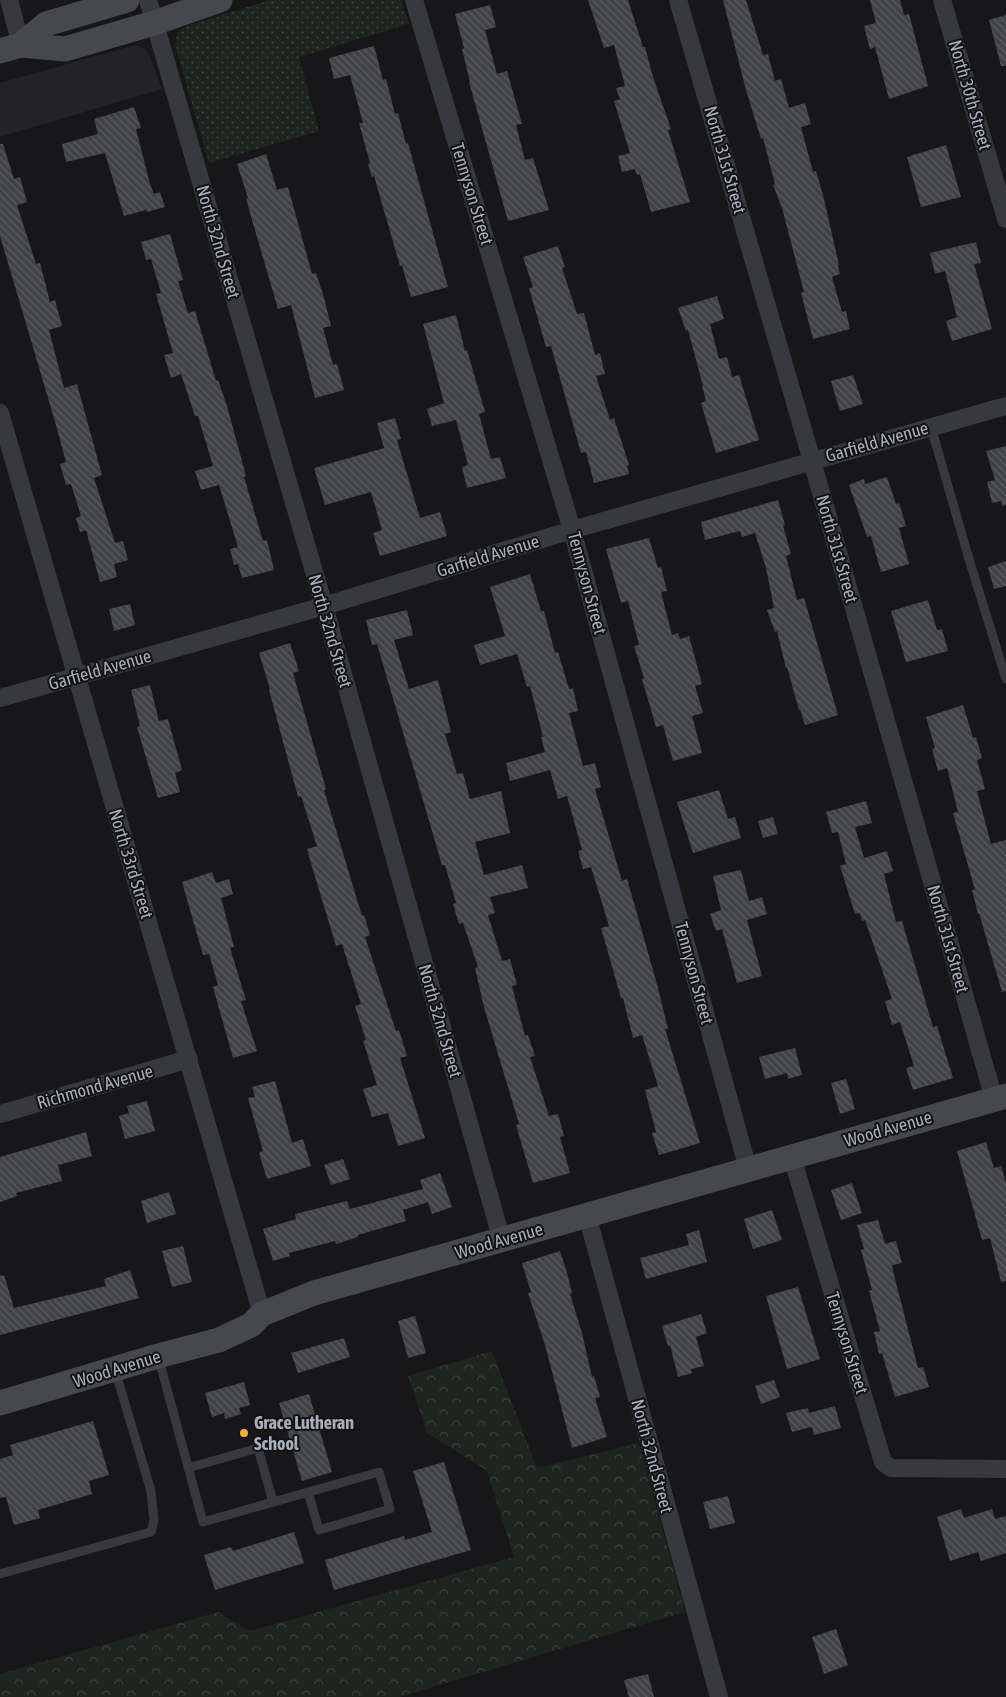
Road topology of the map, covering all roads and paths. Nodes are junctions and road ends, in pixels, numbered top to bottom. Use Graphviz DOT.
graph roads {
  1 [pos="9,0"];
  2 [pos="127,0"];
  3 [pos="220,0"];
  4 [pos="414,0"];
  5 [pos="678,0"];
  6 [pos="942,0"];
  7 [pos="151,12"];
  8 [pos="11,48"];
  9 [pos="1006,219"];
  10 [pos="1006,406"];
  11 [pos="0,413"];
  12 [pos="931,427"];
  13 [pos="812,461"];
  14 [pos="572,530"];
  15 [pos="324,606"];
  16 [pos="75,676"];
  17 [pos="1006,679"];
  18 [pos="0,698"];
  19 [pos="189,1059"];
  20 [pos="1000,1098"];
  21 [pos="0,1114"];
  22 [pos="792,1157"];
  23 [pos="748,1169"];
  24 [pos="587,1215"];
  25 [pos="502,1241"];
  26 [pos="262,1314"];
  27 [pos="158,1356"];
  28 [pos="115,1370"];
  29 [pos="0,1403"];
  30 [pos="188,1468"];
  31 [pos="1006,1468"];
  32 [pos="308,1492"];
  33 [pos="274,1502"];
  34 [pos="0,1574"];
  35 [pos="719,1697"];
  1 -- 8 [label="street"];
  2 -- 8 [label="street"];
  3 -- 7 [label="street"];
  4 -- 14 [label="street, Tennyson Street"];
  5 -- 13 [label="street, North 31st Street"];
  6 -- 9 [label="street, North 30th Street"];
  7 -- 8 [label="street"];
  7 -- 15 [label="street, North 32nd Street"];
  10 -- 12 [label="street, Garfield Avenue"];
  11 -- 16 [label="street, North 33rd Street"];
  12 -- 13 [label="street, Garfield Avenue"];
  12 -- 17 [label="lane"];
  13 -- 14 [label="street, Garfield Avenue"];
  13 -- 20 [label="street, North 31st Street"];
  14 -- 15 [label="street, Garfield Avenue"];
  14 -- 23 [label="street, Tennyson Street"];
  15 -- 16 [label="street, Garfield Avenue"];
  15 -- 25 [label="street, North 32nd Street"];
  16 -- 18 [label="street, Garfield Avenue"];
  16 -- 19 [label="street, North 33rd Street"];
  19 -- 21 [label="street, Richmond Avenue"];
  19 -- 26 [label="street, North 33rd Street"];
  20 -- 22 [label="street, Wood Avenue"];
  22 -- 23 [label="street, Wood Avenue"];
  22 -- 31 [label="street, Tennyson Street"];
  23 -- 24 [label="street, Wood Avenue"];
  24 -- 25 [label="street, Wood Avenue"];
  24 -- 35 [label="street, North 32nd Street"];
  25 -- 26 [label="street, Wood Avenue"];
  26 -- 27 [label="street, Wood Avenue"];
  27 -- 28 [label="street, Wood Avenue"];
  27 -- 30 [label="lane"];
  28 -- 29 [label="street, Wood Avenue"];
  28 -- 34 [label="lane"];
  30 -- 33 [label="lane"];
  30 -- 33 [label="lane"];
  32 -- 32 [label="lane"];
  32 -- 33 [label="lane"];
}
